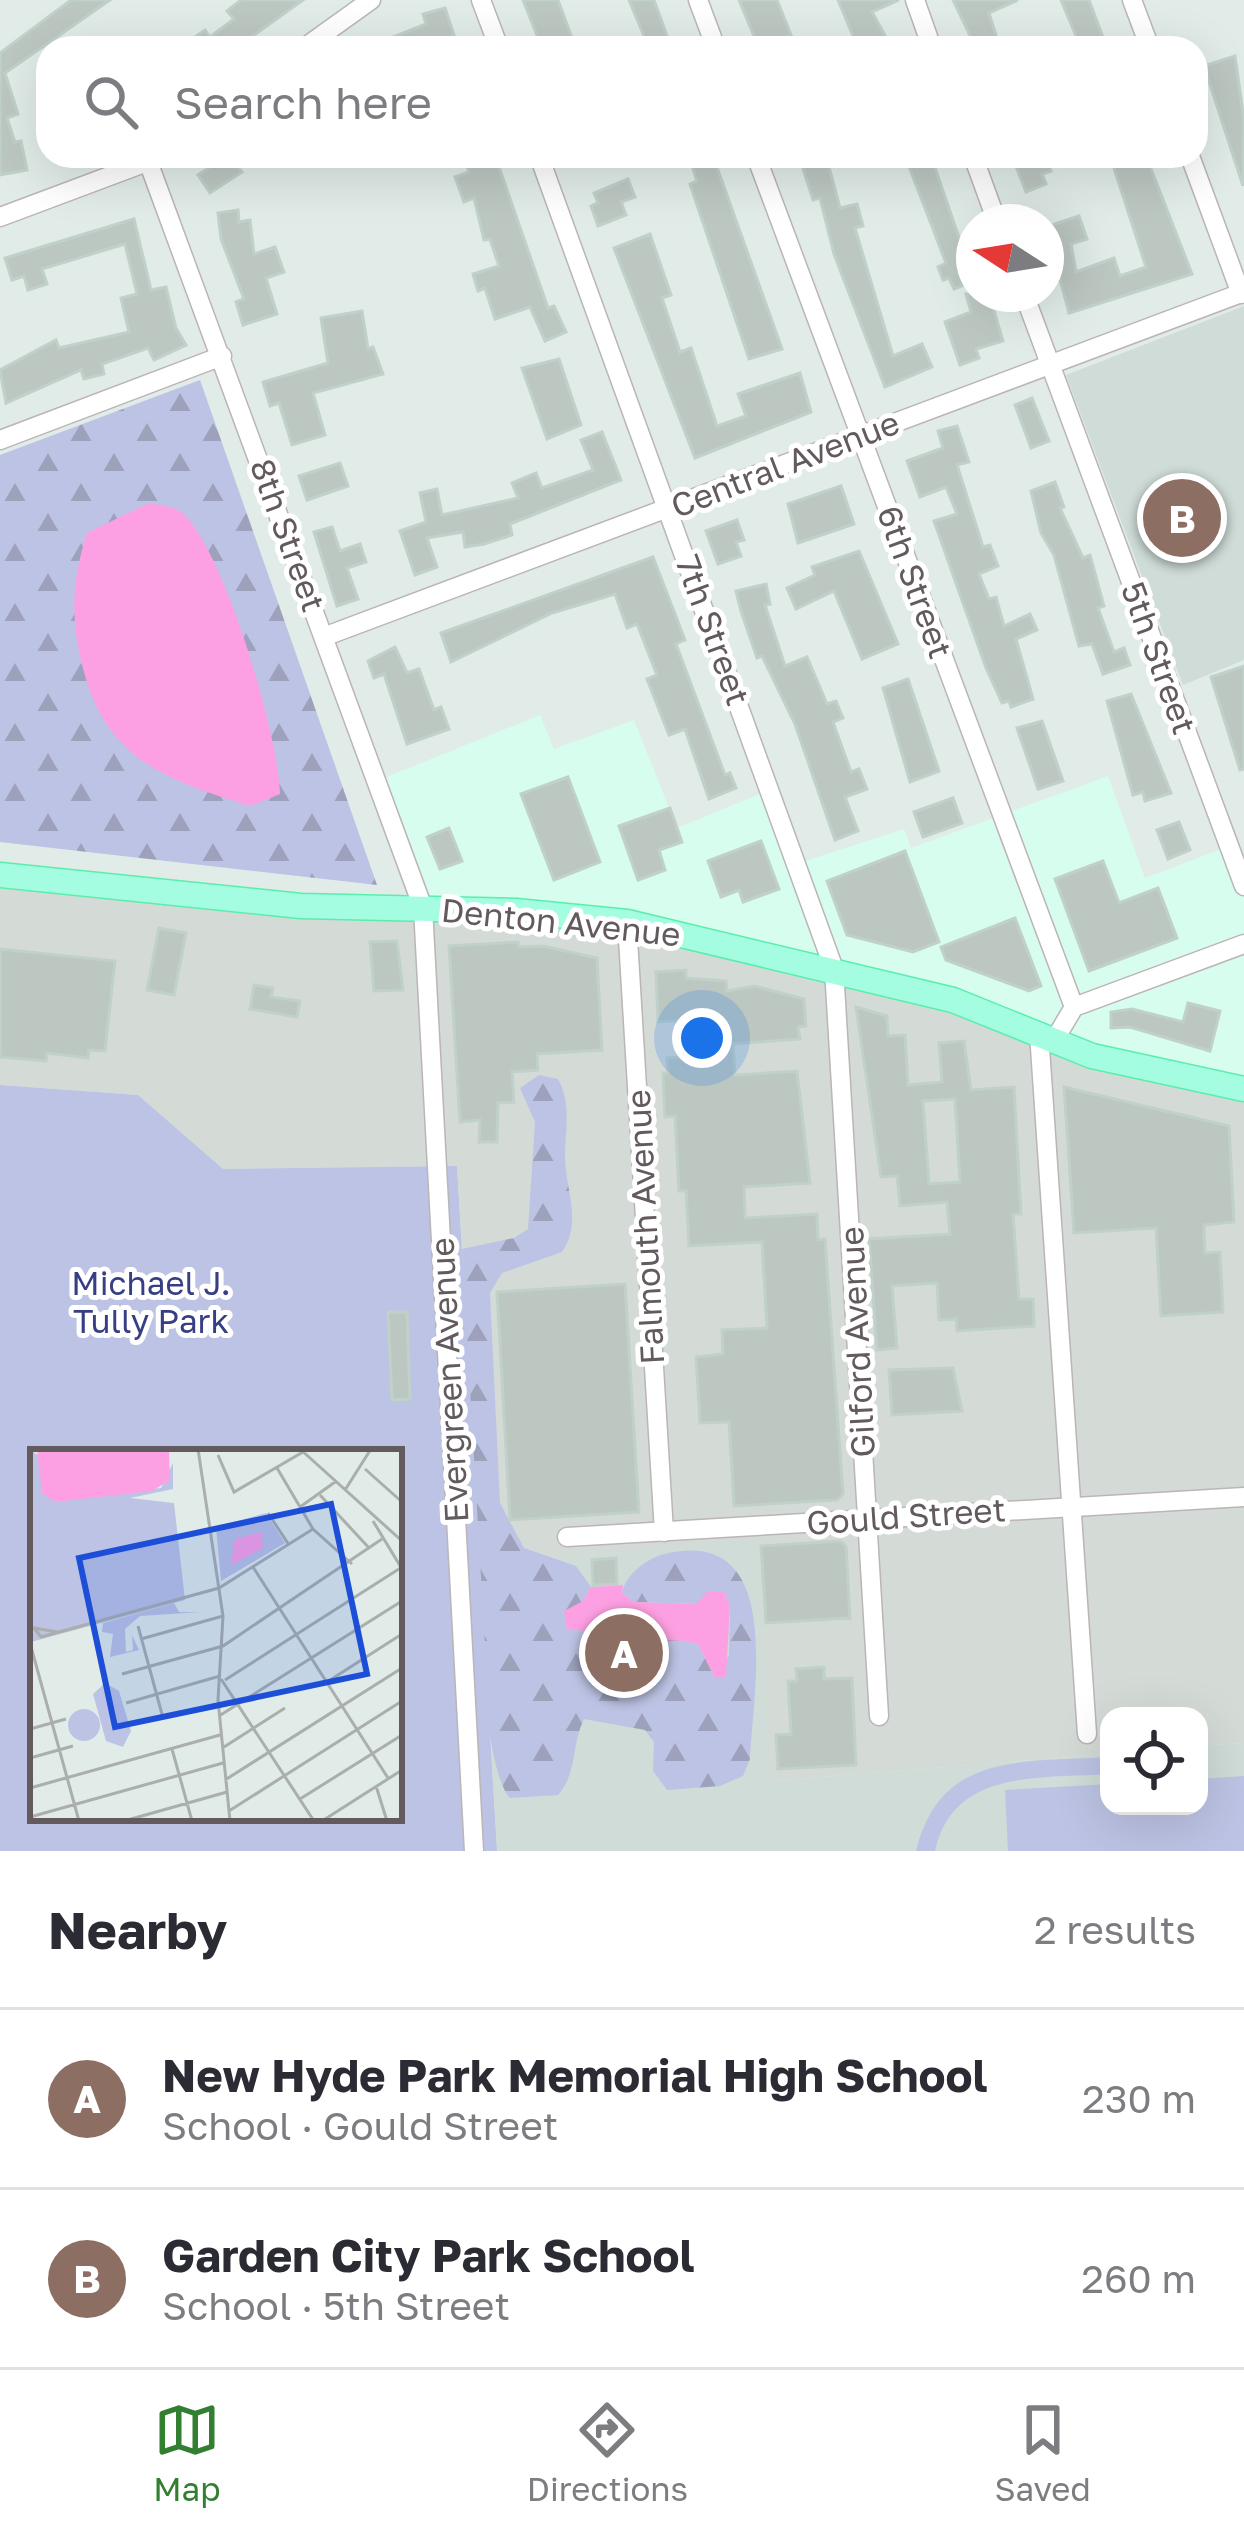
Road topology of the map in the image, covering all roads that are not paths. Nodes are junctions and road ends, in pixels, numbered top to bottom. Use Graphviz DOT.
graph roads {
  1 [pos="371,0"];
  2 [pos="481,0"];
  3 [pos="698,0"];
  4 [pos="915,0"];
  5 [pos="1132,0"];
  6 [pos="321,36"];
  7 [pos="494,36"];
  8 [pos="712,36"];
  9 [pos="928,36"];
  10 [pos="1146,36"];
  11 [pos="132,168"];
  12 [pos="157,168"];
  13 [pos="543,168"];
  14 [pos="761,168"];
  15 [pos="977,168"];
  16 [pos="1195,168"];
  17 [pos="990,204"];
  18 [pos="0,217"];
  19 [pos="1242,293"];
  20 [pos="1031,312"];
  21 [pos="221,356"];
  22 [pos="1050,365"];
  23 [pos="861,435"];
  24 [pos="0,440"];
  25 [pos="669,507"];
  26 [pos="326,636"];
  27 [pos="0,875"];
  28 [pos="1244,886"];
  29 [pos="424,908"];
  30 [pos="627,922"];
  31 [pos="1244,944"];
  32 [pos="834,969"];
  33 [pos="1074,1007"];
  34 [pos="1047,1036"];
  35 [pos="1244,1089"];
  36 [pos="1244,1497"];
  37 [pos="1071,1506"];
  38 [pos="867,1519"];
  39 [pos="664,1532"];
  40 [pos="567,1537"];
  41 [pos="879,1716"];
  42 [pos="1087,1734"];
  43 [pos="474,1851"];
  1 -- 6 [label="street"];
  2 -- 7 [label="street"];
  3 -- 8 [label="street"];
  4 -- 9 [label="street"];
  5 -- 10 [label="street"];
  11 -- 18 [label="street"];
  12 -- 21 [label="street, 8th Street"];
  13 -- 25 [label="street, 7th Street"];
  14 -- 23 [label="street, 6th Street"];
  15 -- 17 [label="street"];
  16 -- 19 [label="street"];
  19 -- 22 [label="street, Central Avenue"];
  20 -- 22 [label="street, 5th Street"];
  21 -- 24 [label="street"];
  21 -- 26 [label="street, 8th Street"];
  22 -- 23 [label="street, Central Avenue"];
  22 -- 28 [label="street, 5th Street"];
  23 -- 25 [label="street, Central Avenue"];
  23 -- 33 [label="street, 6th Street"];
  25 -- 26 [label="street, Central Avenue"];
  25 -- 32 [label="street, 7th Street"];
  26 -- 29 [label="street, 8th Street"];
  27 -- 29 [label="main road, Denton Avenue"];
  29 -- 30 [label="main road, Denton Avenue"];
  29 -- 43 [label="street, Evergreen Avenue"];
  30 -- 32 [label="main road, Denton Avenue"];
  30 -- 39 [label="street, Falmouth Avenue"];
  31 -- 33 [label="street"];
  32 -- 34 [label="main road, Denton Avenue"];
  32 -- 38 [label="street, Gilford Avenue"];
  33 -- 34 [label="street"];
  34 -- 35 [label="main road, Denton Avenue"];
  34 -- 37 [label="street"];
  36 -- 37 [label="street, Gould Street"];
  37 -- 38 [label="street, Gould Street"];
  37 -- 42 [label="street"];
  38 -- 39 [label="street, Gould Street"];
  38 -- 41 [label="street, Gilford Avenue"];
  39 -- 40 [label="street, Gould Street"];
}
